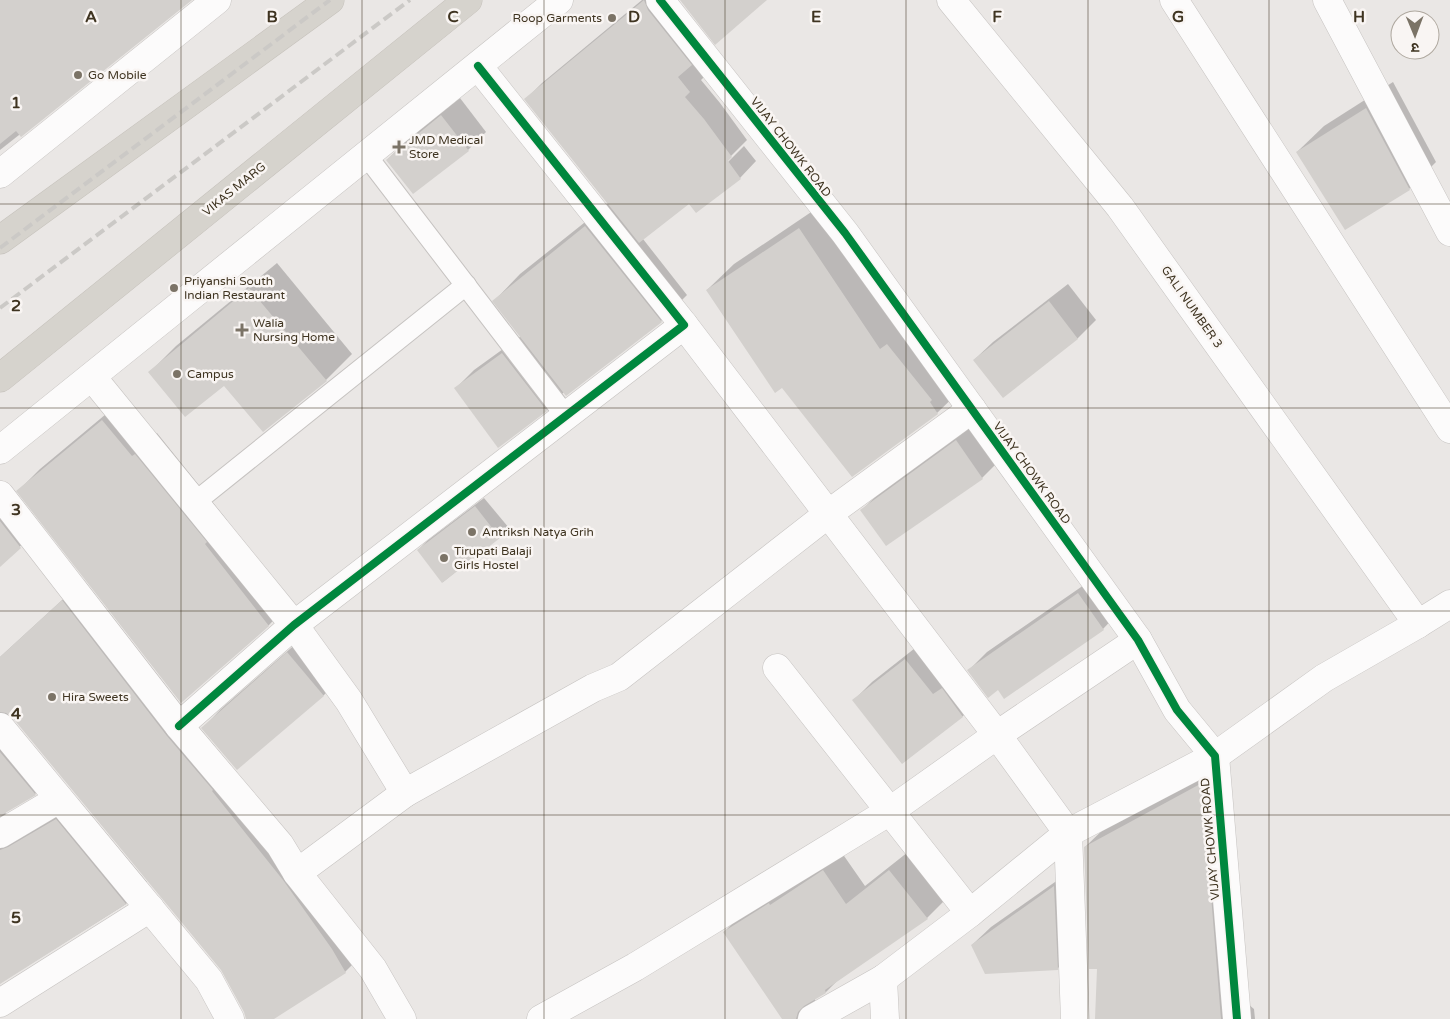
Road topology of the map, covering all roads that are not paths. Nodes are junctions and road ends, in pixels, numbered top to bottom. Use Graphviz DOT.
graph roads {
  1 [pos="217,0"];
  2 [pos="330,0"];
  3 [pos="468,0"];
  4 [pos="559,0"];
  5 [pos="660,0"];
  6 [pos="951,0"];
  7 [pos="1174,0"];
  8 [pos="1327,0"];
  9 [pos="478,66"];
  10 [pos="366,155"];
  11 [pos="0,174"];
  12 [pos="1450,232"];
  13 [pos="0,240"];
  14 [pos="466,285"];
  15 [pos="684,325"];
  16 [pos="92,377"];
  17 [pos="0,378"];
  18 [pos="972,409"];
  19 [pos="565,415"];
  20 [pos="1450,429"];
  21 [pos="0,450"];
  22 [pos="0,496"];
  23 [pos="194,504"];
  24 [pos="828,514"];
  25 [pos="1450,604"];
  26 [pos="1418,624"];
  27 [pos="294,625"];
  28 [pos="1138,640"];
  29 [pos="777,668"];
  30 [pos="179,726"];
  31 [pos="0,727"];
  32 [pos="997,735"];
  33 [pos="1215,756"];
  34 [pos="405,793"];
  35 [pos="59,799"];
  36 [pos="890,811"];
  37 [pos="0,834"];
  38 [pos="1068,834"];
  39 [pos="298,873"];
  40 [pos="150,908"];
  41 [pos="970,913"];
  42 [pos="883,979"];
  43 [pos="0,1003"];
  44 [pos="230,1019"];
  45 [pos="402,1019"];
  46 [pos="541,1019"];
  47 [pos="812,1019"];
  48 [pos="885,1019"];
  49 [pos="1075,1019"];
  50 [pos="1237,1019"];
  1 -- 11 [label="street"];
  2 -- 13 [label="main road"];
  3 -- 17 [label="main road, VIKAS MARG"];
  4 -- 9 [label="street"];
  5 -- 18 [label="street, VIJAY CHOWK ROAD"];
  6 -- 26 [label="street, GALI NUMBER 3"];
  7 -- 20 [label="street"];
  8 -- 12 [label="street"];
  9 -- 10 [label="street"];
  9 -- 15 [label="street"];
  10 -- 14 [label="lane"];
  10 -- 16 [label="street"];
  14 -- 19 [label="lane"];
  14 -- 23 [label="lane"];
  15 -- 19 [label="street"];
  15 -- 24 [label="street"];
  16 -- 21 [label="street"];
  16 -- 23 [label="street"];
  18 -- 24 [label="street"];
  18 -- 28 [label="street, VIJAY CHOWK ROAD"];
  19 -- 27 [label="street"];
  22 -- 30 [label="street"];
  23 -- 27 [label="street"];
  24 -- 32 [label="street"];
  24 -- 34 [label="street"];
  25 -- 26 [label="street"];
  26 -- 33 [label="street"];
  27 -- 30 [label="street"];
  27 -- 34 [label="street"];
  28 -- 32 [label="street"];
  28 -- 33 [label="street, VIJAY CHOWK ROAD"];
  29 -- 36 [label="street"];
  30 -- 39 [label="street"];
  31 -- 35 [label="street"];
  32 -- 36 [label="street"];
  32 -- 38 [label="street"];
  33 -- 38 [label="street"];
  33 -- 50 [label="street, VIJAY CHOWK ROAD"];
  34 -- 39 [label="street"];
  35 -- 37 [label="street"];
  35 -- 40 [label="street"];
  36 -- 41 [label="street"];
  36 -- 46 [label="street"];
  38 -- 41 [label="street"];
  38 -- 49 [label="street"];
  39 -- 45 [label="street"];
  40 -- 43 [label="street"];
  40 -- 44 [label="street"];
  41 -- 42 [label="street"];
  42 -- 47 [label="street"];
  42 -- 48 [label="street"];
}
